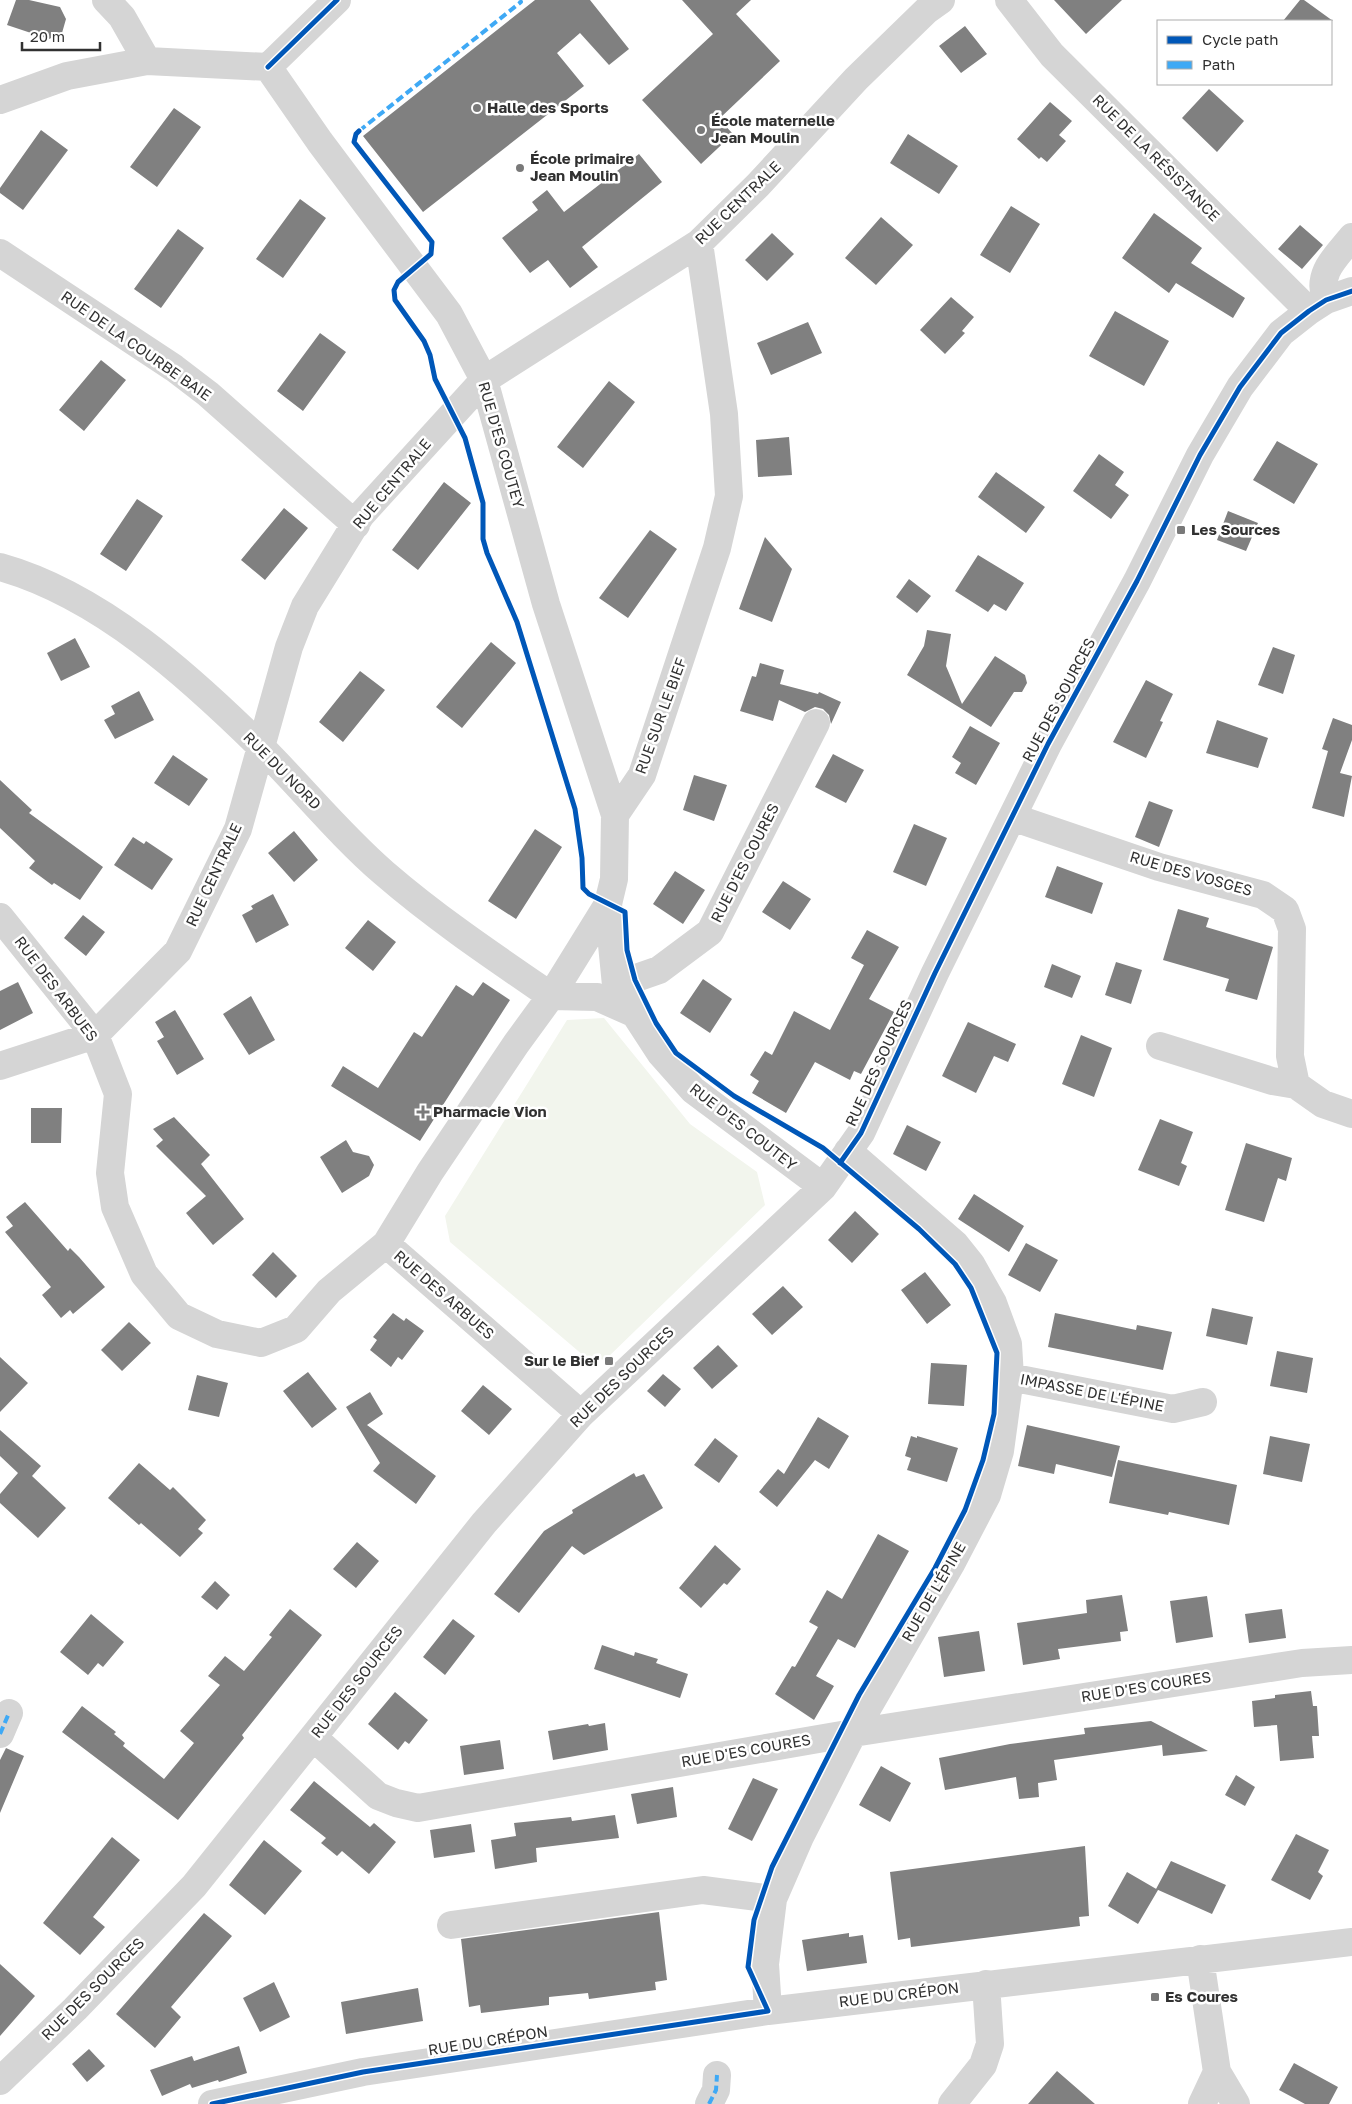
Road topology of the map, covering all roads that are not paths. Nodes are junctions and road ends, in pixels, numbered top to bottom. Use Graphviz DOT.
graph roads {
  1 [pos="106,0"];
  2 [pos="337,0"];
  3 [pos="941,0"];
  4 [pos="1009,0"];
  5 [pos="147,61"];
  6 [pos="268,67"];
  7 [pos="0,100"];
  8 [pos="1352,237"];
  9 [pos="699,243"];
  10 [pos="0,253"];
  11 [pos="1352,291"];
  12 [pos="1317,305"];
  13 [pos="484,380"];
  14 [pos="356,525"];
  15 [pos="0,567"];
  16 [pos="816,723"];
  17 [pos="262,749"];
  18 [pos="615,815"];
  19 [pos="1012,817"];
  20 [pos="608,904"];
  21 [pos="0,917"];
  22 [pos="616,985"];
  23 [pos="551,996"];
  24 [pos="633,1013"];
  25 [pos="95,1035"];
  26 [pos="1160,1046"];
  27 [pos="0,1066"];
  28 [pos="1296,1085"];
  29 [pos="1352,1114"];
  30 [pos="848,1151"];
  31 [pos="823,1187"];
  32 [pos="386,1244"];
  33 [pos="1010,1377"];
  34 [pos="1203,1402"];
  35 [pos="581,1414"];
  36 [pos="1352,1660"];
  37 [pos="853,1733"];
  38 [pos="313,1737"];
  39 [pos="773,1899"];
  40 [pos="451,1925"];
  41 [pos="1352,1942"];
  42 [pos="1200,1959"];
  43 [pos="986,1984"];
  44 [pos="768,2011"];
  45 [pos="1217,2072"];
  46 [pos="717,2075"];
  47 [pos="0,2081"];
  48 [pos="212,2104"];
  49 [pos="709,2104"];
  50 [pos="952,2104"];
  51 [pos="1202,2104"];
  52 [pos="1236,2104"];
  1 -- 5 [label="street"];
  2 -- 6 [label="street"];
  3 -- 9 [label="street, RUE CENTRALE"];
  4 -- 12 [label="street, RUE DE LA RÉSISTANCE"];
  5 -- 6 [label="street"];
  5 -- 7 [label="street"];
  6 -- 13 [label="street, RUE D'ES COUTEY"];
  8 -- 12 [label="street"];
  9 -- 13 [label="street, RUE CENTRALE"];
  9 -- 18 [label="street, RUE SUR LE BIEF"];
  10 -- 14 [label="street, RUE DE LA COURBE BAIE"];
  11 -- 12 [label="street, RUE DES SOURCES"];
  12 -- 19 [label="street, RUE DES SOURCES"];
  13 -- 14 [label="street, RUE CENTRALE"];
  13 -- 18 [label="street, RUE D'ES COUTEY"];
  14 -- 17 [label="street, RUE CENTRALE"];
  15 -- 17 [label="street, RUE DU NORD"];
  16 -- 22 [label="street, RUE D'ES COURES"];
  17 -- 23 [label="street, RUE DU NORD"];
  17 -- 25 [label="street, RUE CENTRALE"];
  18 -- 20 [label="street"];
  19 -- 28 [label="street, RUE DES VOSGES"];
  19 -- 30 [label="street, RUE DES SOURCES"];
  20 -- 22 [label="street, RUE D'ES COUTEY"];
  20 -- 23 [label="street"];
  21 -- 25 [label="street, RUE DES ARBUES"];
  22 -- 24 [label="street, RUE D'ES COUTEY"];
  23 -- 24 [label="street"];
  23 -- 32 [label="street"];
  24 -- 31 [label="street, RUE D'ES COUTEY"];
  25 -- 27 [label="street, RUE CENTRALE"];
  25 -- 32 [label="street, RUE DES ARBUES"];
  26 -- 28 [label="street"];
  28 -- 29 [label="street"];
  30 -- 31 [label="street, RUE DES SOURCES"];
  30 -- 33 [label="street, RUE DE L'ÉPINE"];
  31 -- 35 [label="street, RUE DES SOURCES"];
  32 -- 35 [label="street, RUE DES ARBUES"];
  33 -- 34 [label="street, IMPASSE DE L'ÉPINE"];
  33 -- 37 [label="street, RUE DE L'ÉPINE"];
  35 -- 38 [label="street, RUE DES SOURCES"];
  36 -- 37 [label="street, RUE D'ES COURES"];
  37 -- 38 [label="street, RUE D'ES COURES"];
  37 -- 39 [label="street, RUE DE L'ÉPINE"];
  38 -- 47 [label="street, RUE DES SOURCES"];
  39 -- 40 [label="street"];
  39 -- 44 [label="street, RUE DE L'ÉPINE"];
  41 -- 42 [label="street, RUE DU CRÉPON"];
  42 -- 43 [label="street, RUE DU CRÉPON"];
  42 -- 45 [label="street"];
  43 -- 44 [label="street, RUE DU CRÉPON"];
  43 -- 50 [label="street"];
  44 -- 48 [label="street, RUE DU CRÉPON"];
  45 -- 51 [label="street"];
  45 -- 52 [label="street"];
  46 -- 49 [label="street"];
}
